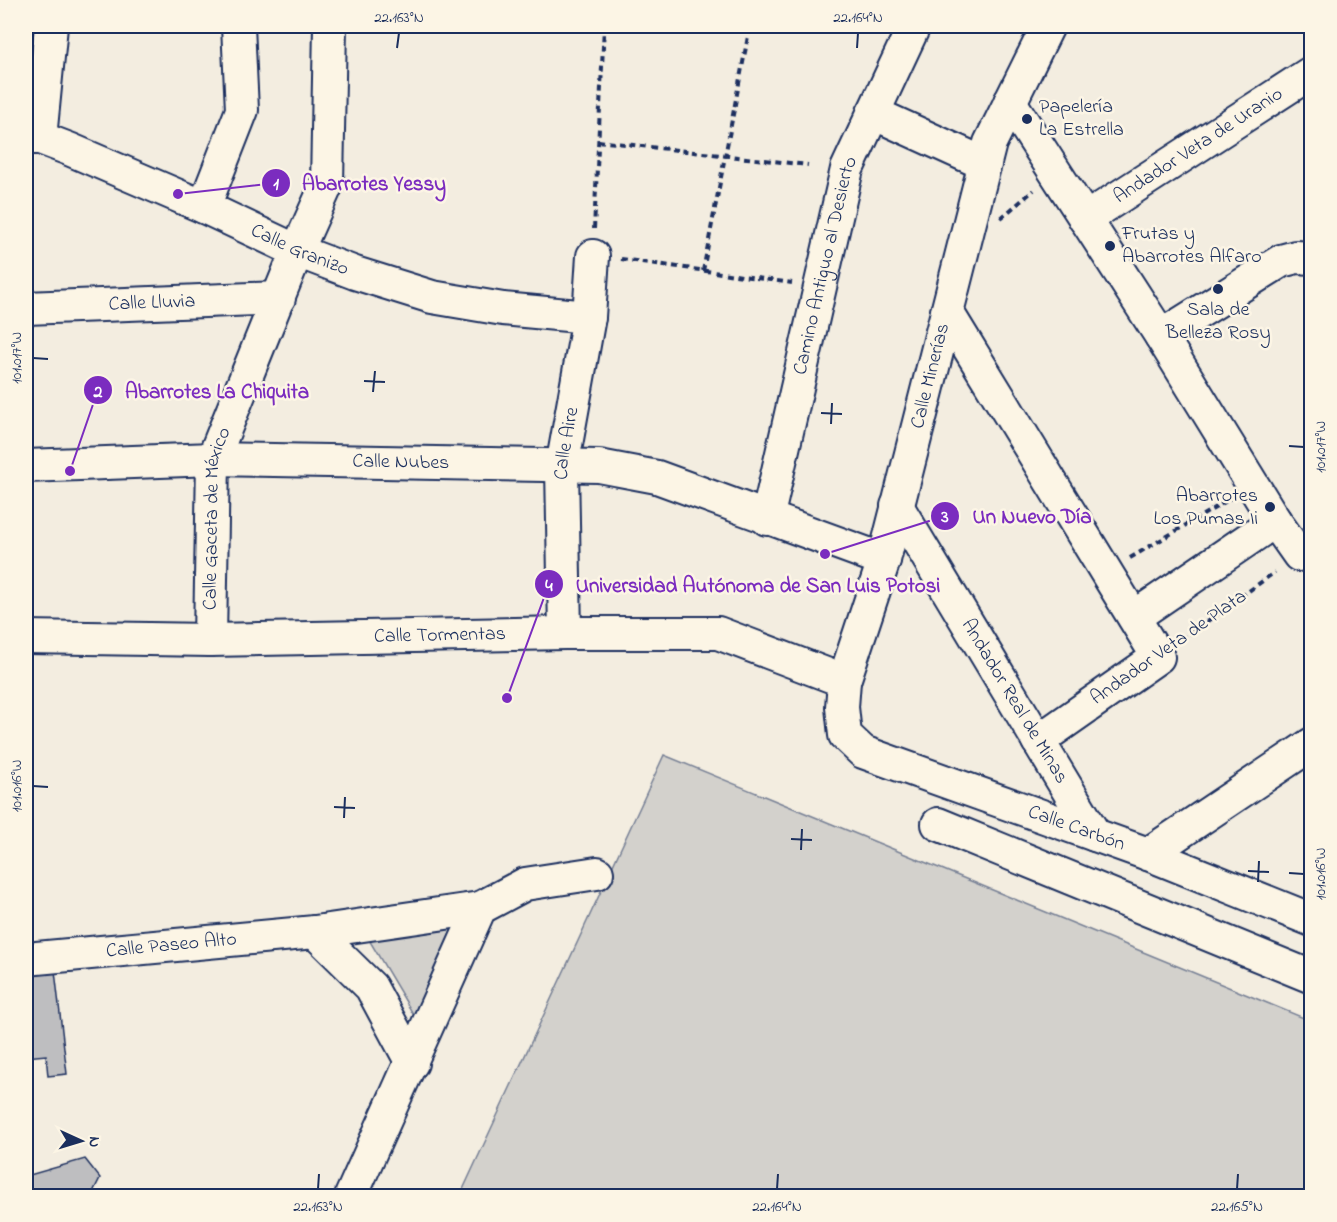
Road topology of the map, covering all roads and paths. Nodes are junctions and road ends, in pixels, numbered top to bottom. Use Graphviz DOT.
graph roads {
  1 [pos="51,26"];
  2 [pos="238,26"];
  3 [pos="330,26"];
  4 [pos="604,26"];
  5 [pos="750,26"];
  6 [pos="914,26"];
  7 [pos="1048,26"];
  8 [pos="1311,72"];
  9 [pos="1010,102"];
  10 [pos="873,113"];
  11 [pos="33,138"];
  12 [pos="598,141"];
  13 [pos="724,155"];
  14 [pos="985,164"];
  15 [pos="808,165"];
  16 [pos="1054,171"];
  17 [pos="204,207"];
  18 [pos="1085,219"];
  19 [pos="967,233"];
  20 [pos="297,251"];
  21 [pos="593,256"];
  22 [pos="1311,258"];
  23 [pos="703,271"];
  24 [pos="770,279"];
  25 [pos="279,298"];
  26 [pos="26,308"];
  27 [pos="947,312"];
  28 [pos="589,317"];
  29 [pos="1161,336"];
  30 [pos="213,459"];
  31 [pos="26,466"];
  32 [pos="562,467"];
  33 [pos="1254,485"];
  34 [pos="897,506"];
  35 [pos="767,519"];
  36 [pos="1275,521"];
  37 [pos="1299,555"];
  38 [pos="884,560"];
  39 [pos="1106,572"];
  40 [pos="1134,617"];
  41 [pos="565,633"];
  42 [pos="26,637"];
  43 [pos="210,640"];
  44 [pos="1158,657"];
  45 [pos="844,681"];
  46 [pos="845,735"];
  47 [pos="1038,741"];
  48 [pos="1311,744"];
  49 [pos="938,824"];
  50 [pos="1095,836"];
  51 [pos="1148,854"];
  52 [pos="597,873"];
  53 [pos="480,908"];
  54 [pos="1308,915"];
  55 [pos="315,932"];
  56 [pos="26,959"];
  57 [pos="1311,976"];
  58 [pos="412,1063"];
  59 [pos="351,1197"];
  1 -- 11 [label="street"];
  2 -- 17 [label="street"];
  3 -- 20 [label="street, Calle Gaceta de México"];
  4 -- 12 [label="path"];
  5 -- 13 [label="path"];
  6 -- 10 [label="street, Camino Antiguo al Desierto"];
  7 -- 9 [label="street, Calle Minerías"];
  8 -- 18 [label="street, Andador Veta de Uranio"];
  9 -- 14 [label="street, Calle Minerías"];
  9 -- 16 [label="street"];
  10 -- 14 [label="street"];
  10 -- 35 [label="street, Camino Antiguo al Desierto"];
  11 -- 17 [label="street, Calle Granizo"];
  12 -- 13 [label="path"];
  12 -- 21 [label="path"];
  13 -- 15 [label="path"];
  13 -- 23 [label="path"];
  14 -- 19 [label="street, Calle Minerías"];
  16 -- 18 [label="street"];
  16 -- 19 [label="path"];
  17 -- 20 [label="street, Calle Granizo"];
  18 -- 29 [label="street"];
  19 -- 27 [label="street, Calle Minerías"];
  20 -- 25 [label="street, Calle Gaceta de México"];
  20 -- 28 [label="street, Calle Granizo"];
  21 -- 23 [label="path"];
  21 -- 28 [label="street, Calle Aire"];
  22 -- 29 [label="street"];
  23 -- 24 [label="path"];
  25 -- 26 [label="street, Calle Lluvia"];
  25 -- 30 [label="street, Calle Gaceta de México"];
  27 -- 34 [label="street, Calle Minerías"];
  27 -- 39 [label="street"];
  28 -- 32 [label="street, Calle Aire"];
  29 -- 33 [label="street"];
  30 -- 31 [label="street, Calle Nubes"];
  30 -- 32 [label="street, Calle Nubes"];
  30 -- 43 [label="street, Calle Gaceta de México"];
  32 -- 35 [label="street, Calle Nubes"];
  32 -- 41 [label="street, Calle Aire"];
  33 -- 36 [label="street"];
  33 -- 39 [label="path"];
  34 -- 38 [label="street, Calle Minerías"];
  34 -- 47 [label="street, Andador Real de Minas"];
  35 -- 38 [label="street, Calle Nubes"];
  36 -- 37 [label="street"];
  36 -- 40 [label="street"];
  37 -- 44 [label="path, Andador Veta de Plata"];
  38 -- 45 [label="street, Calle Minerías"];
  39 -- 40 [label="street"];
  40 -- 44 [label="street"];
  41 -- 43 [label="street, Calle Tormentas"];
  41 -- 45 [label="street, Calle Tormentas"];
  42 -- 43 [label="street, Calle Tormentas"];
  44 -- 47 [label="street, Andador Veta de Plata"];
  45 -- 46 [label="street, Calle Minerías"];
  46 -- 50 [label="street, Calle Carbón"];
  47 -- 50 [label="street, Andador Real de Minas"];
  48 -- 51 [label="street"];
  49 -- 57 [label="street"];
  50 -- 51 [label="street, Calle Carbón"];
  51 -- 54 [label="street, Calle Carbón"];
  52 -- 53 [label="street, Calle Paseo Alto"];
  53 -- 55 [label="street, Calle Paseo Alto"];
  53 -- 58 [label="street"];
  55 -- 56 [label="street, Calle Paseo Alto"];
  55 -- 58 [label="street"];
  58 -- 59 [label="street"];
}
